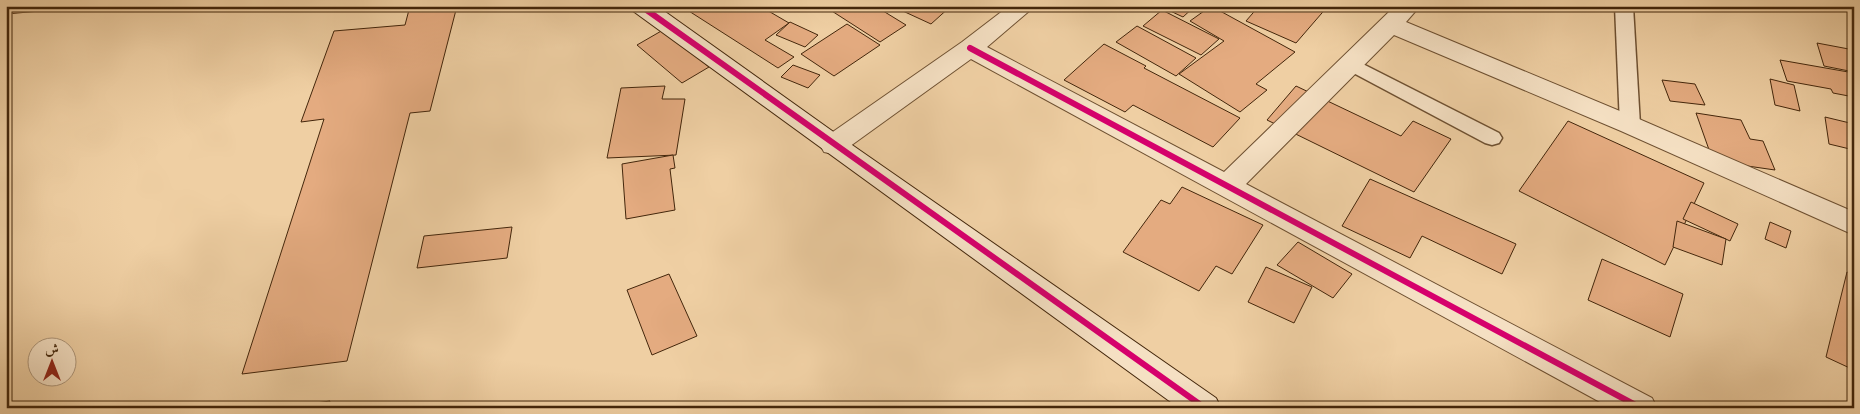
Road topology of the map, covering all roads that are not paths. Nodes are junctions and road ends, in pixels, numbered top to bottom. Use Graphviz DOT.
graph roads {
  1 [pos="641,6"];
  2 [pos="1024,6"];
  3 [pos="1624,6"];
  4 [pos="1400,15"];
  5 [pos="970,48"];
  6 [pos="1352,64"];
  7 [pos="1630,125"];
  8 [pos="1492,138"];
  9 [pos="832,145"];
  10 [pos="1226,187"];
  11 [pos="1854,224"];
  12 [pos="1205,408"];
  13 [pos="1641,408"];
  1 -- 9 [label="street"];
  2 -- 5 [label="street"];
  3 -- 7 [label="lane"];
  4 -- 6 [label="street"];
  4 -- 7 [label="street"];
  5 -- 9 [label="street"];
  5 -- 10 [label="street"];
  6 -- 8 [label="lane"];
  6 -- 10 [label="street"];
  7 -- 11 [label="street"];
  9 -- 12 [label="street"];
  10 -- 13 [label="street"];
}
